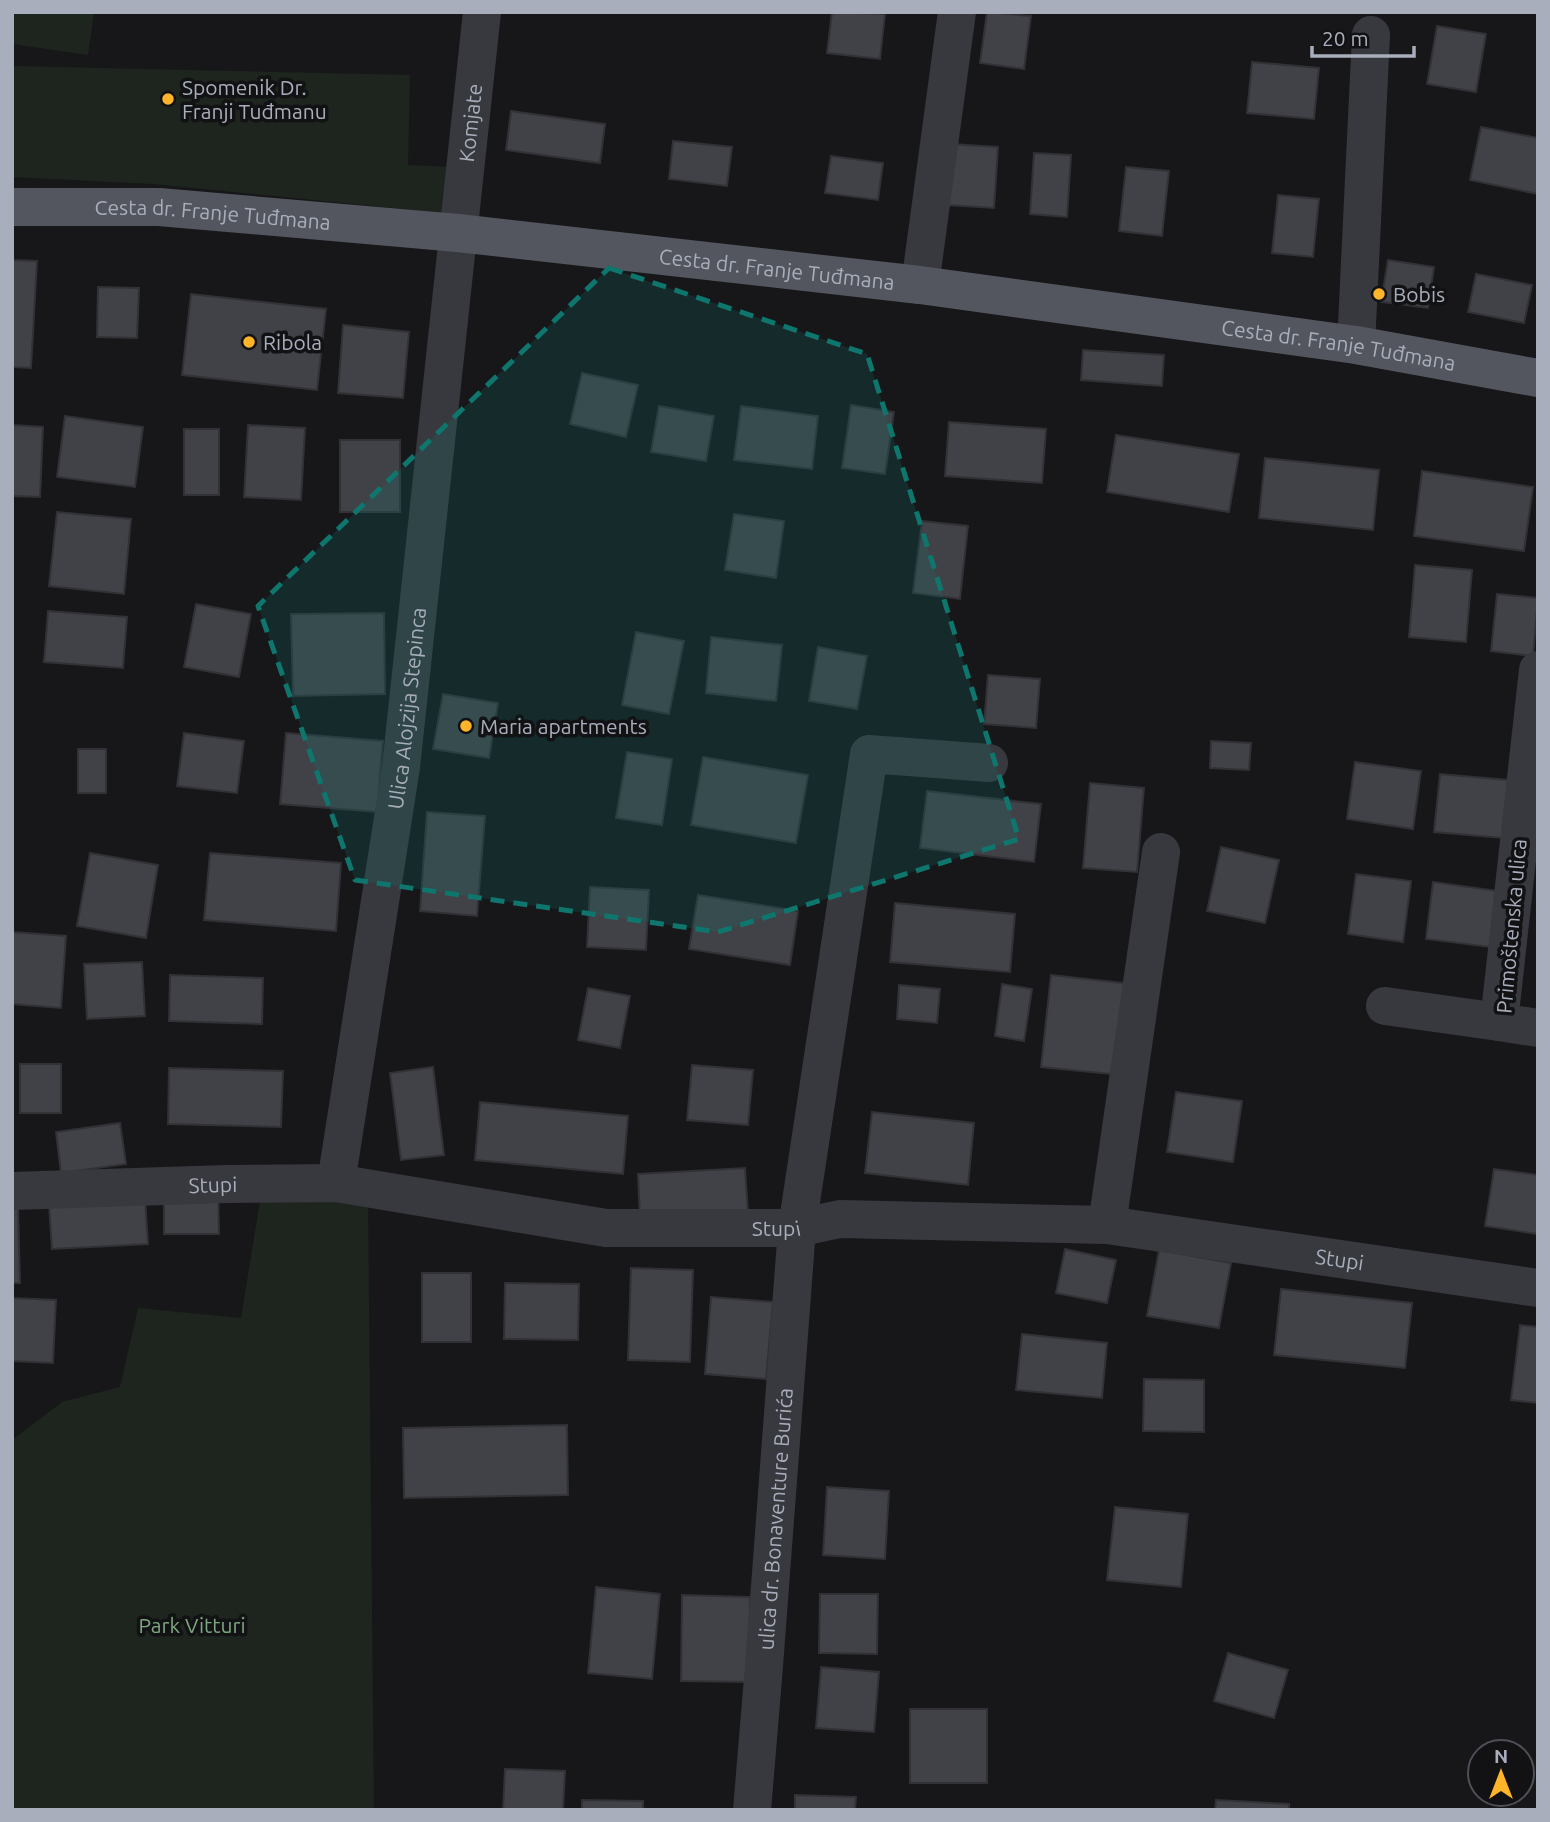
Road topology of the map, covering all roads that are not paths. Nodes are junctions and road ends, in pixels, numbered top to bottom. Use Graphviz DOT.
graph roads {
  1 [pos="482,12"];
  2 [pos="957,12"];
  3 [pos="1371,35"];
  4 [pos="12,207"];
  5 [pos="456,217"];
  6 [pos="920,285"];
  7 [pos="1356,345"];
  8 [pos="1538,378"];
  9 [pos="1538,670"];
  10 [pos="989,763"];
  11 [pos="1161,852"];
  12 [pos="1385,1006"];
  13 [pos="1499,1022"];
  14 [pos="1538,1028"];
  15 [pos="335,1183"];
  16 [pos="12,1191"];
  17 [pos="1107,1225"];
  18 [pos="797,1227"];
  19 [pos="1538,1288"];
  20 [pos="751,1810"];
  1 -- 5 [label="street, Komjate"];
  2 -- 6 [label="street"];
  3 -- 7 [label="street"];
  4 -- 5 [label="main road, Cesta dr. Franje Tuđmana"];
  5 -- 6 [label="main road, Cesta dr. Franje Tuđmana"];
  5 -- 15 [label="street, Ulica Alojzija Stepinca"];
  6 -- 7 [label="main road, Cesta dr. Franje Tuđmana"];
  7 -- 8 [label="main road, Cesta dr. Franje Tuđmana"];
  9 -- 13 [label="street, Primoštenska ulica"];
  10 -- 18 [label="street, ulica dr. Bonaventure Burića"];
  11 -- 17 [label="street"];
  12 -- 13 [label="street"];
  13 -- 14 [label="street, Primoštenska ulica"];
  15 -- 16 [label="street, Stupi"];
  15 -- 18 [label="street, Stupi"];
  17 -- 18 [label="street, Stupi"];
  17 -- 19 [label="street, Stupi"];
  18 -- 20 [label="street, ulica dr. Bonaventure Burića"];
}
